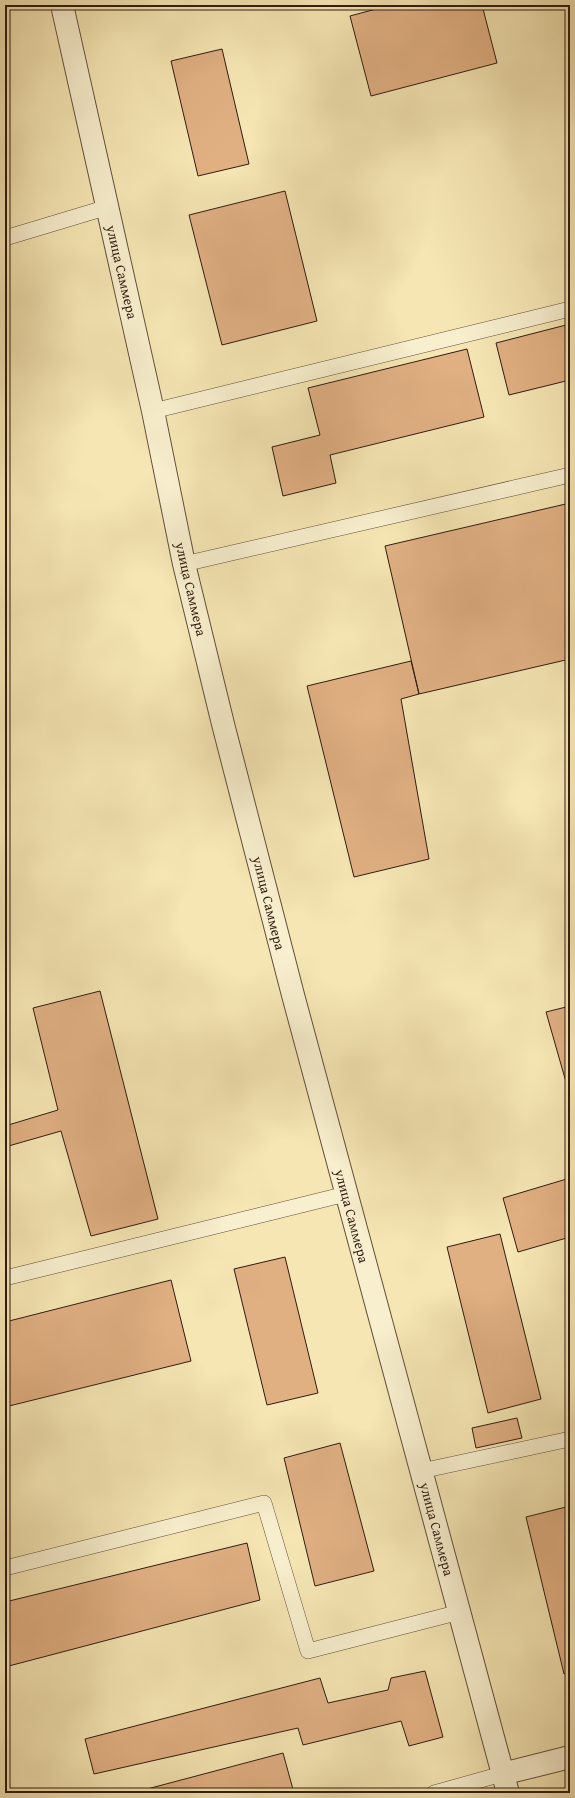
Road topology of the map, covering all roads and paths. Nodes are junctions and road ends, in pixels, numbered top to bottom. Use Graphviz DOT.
graph roads {
  1 [pos="62,5"];
  2 [pos="108,207"];
  3 [pos="5,238"];
  4 [pos="570,309"];
  5 [pos="153,411"];
  6 [pos="570,475"];
  7 [pos="184,564"];
  8 [pos="346,1194"];
  9 [pos="5,1278"];
  10 [pos="570,1439"];
  11 [pos="421,1471"];
  12 [pos="5,1568"];
  13 [pos="460,1612"];
  14 [pos="570,1757"];
  15 [pos="505,1784"];
  16 [pos="434,1793"];
  1 -- 2 [label="street, улица Саммера"];
  2 -- 3 [label="lane"];
  2 -- 5 [label="street, улица Саммера"];
  4 -- 5 [label="lane"];
  5 -- 7 [label="street, улица Саммера"];
  6 -- 7 [label="lane"];
  7 -- 8 [label="street, улица Саммера"];
  8 -- 9 [label="lane"];
  8 -- 11 [label="street, улица Саммера"];
  10 -- 11 [label="lane"];
  11 -- 13 [label="street, улица Саммера"];
  12 -- 13 [label="lane"];
  13 -- 15 [label="street, улица Саммера"];
  14 -- 15 [label="street"];
  15 -- 16 [label="lane"];
}
